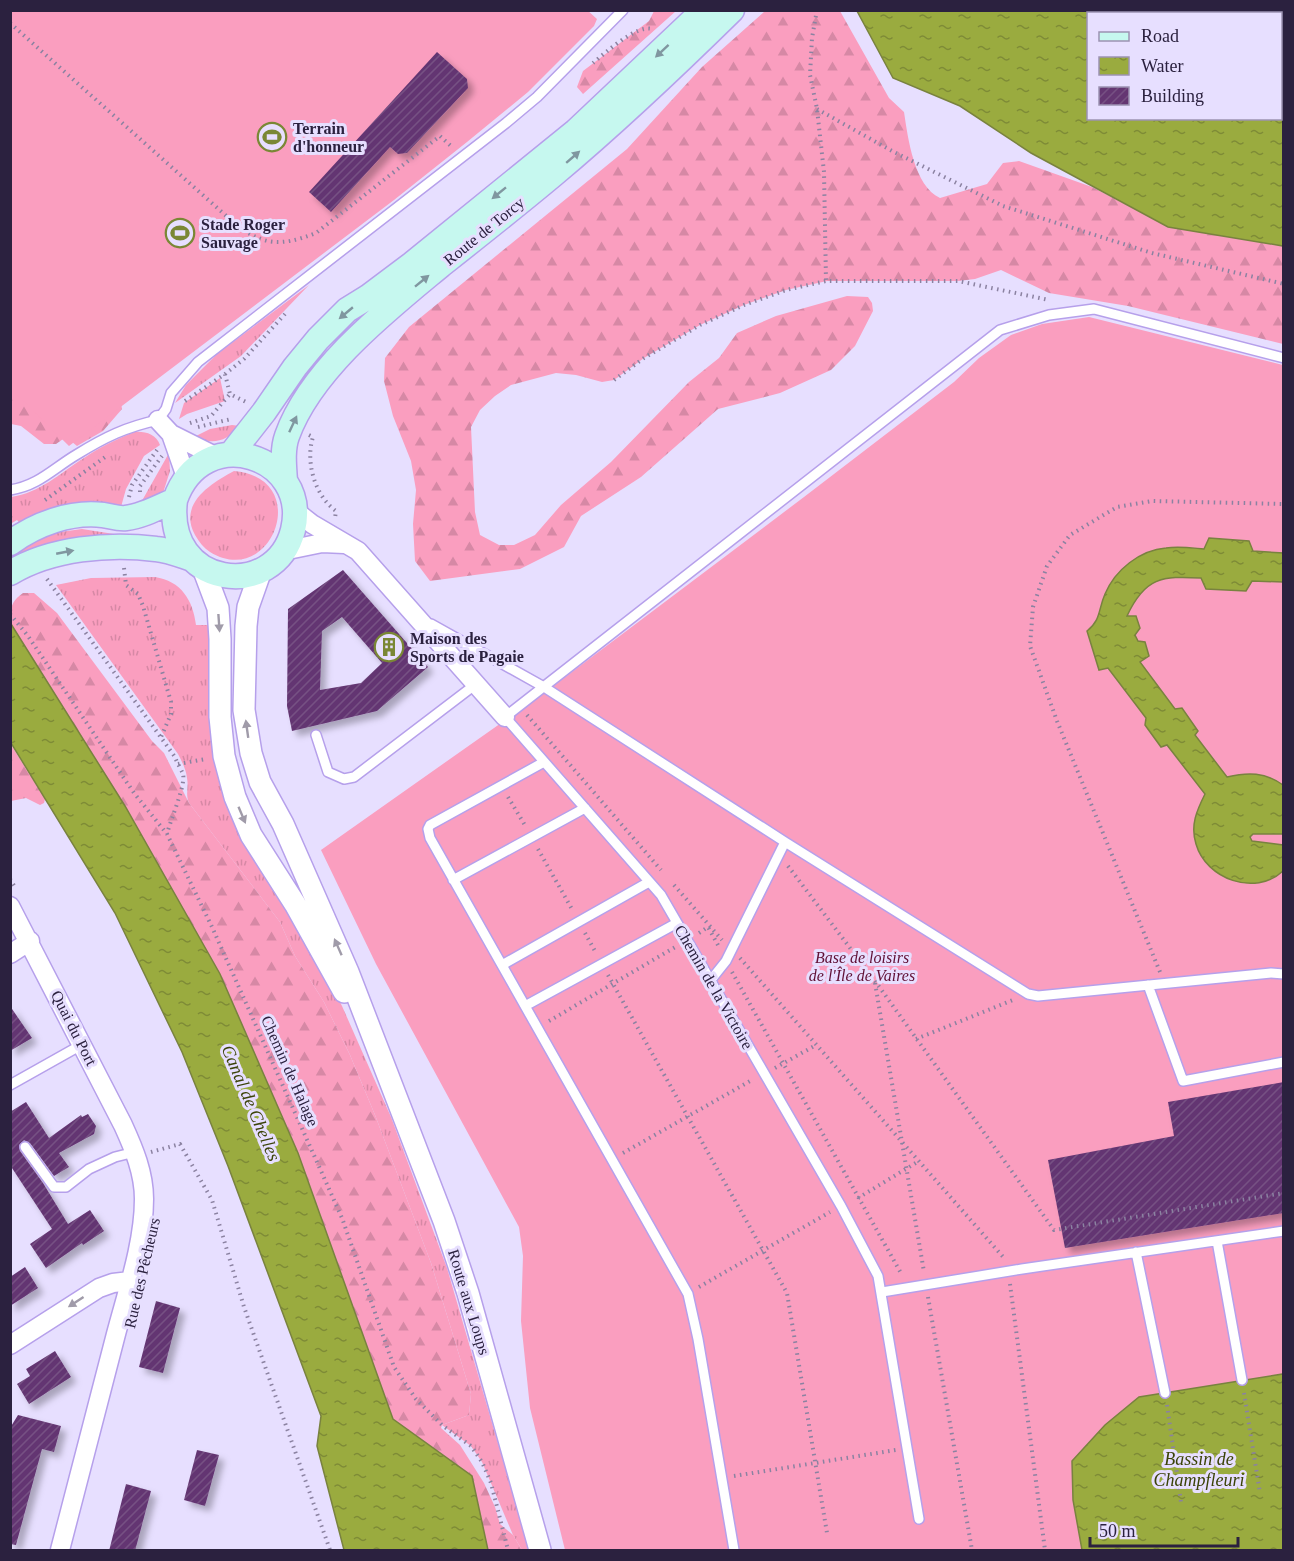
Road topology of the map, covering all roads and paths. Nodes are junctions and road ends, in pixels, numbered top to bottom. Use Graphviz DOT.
graph roads {
  1 [pos="623,10"];
  2 [pos="704,10"];
  3 [pos="732,10"];
  4 [pos="817,10"];
  5 [pos="10,23"];
  6 [pos="818,109"];
  7 [pos="463,157"];
  8 [pos="826,281"];
  9 [pos="1284,284"];
  10 [pos="1060,302"];
  11 [pos="288,311"];
  12 [pos="1284,358"];
  13 [pos="244,359"];
  14 [pos="225,374"];
  15 [pos="615,380"];
  16 [pos="230,394"];
  17 [pos="254,407"];
  18 [pos="158,420"];
  19 [pos="300,431"];
  20 [pos="171,434"];
  21 [pos="224,455"];
  22 [pos="186,477"];
  23 [pos="285,481"];
  24 [pos="10,490"];
  25 [pos="175,500"];
  26 [pos="1284,504"];
  27 [pos="127,507"];
  28 [pos="294,510"];
  29 [pos="329,516"];
  30 [pos="10,543"];
  31 [pos="346,544"];
  32 [pos="283,550"];
  33 [pos="197,563"];
  34 [pos="116,567"];
  35 [pos="124,567"];
  36 [pos="131,567"];
  37 [pos="261,570"];
  38 [pos="10,573"];
  39 [pos="55,575"];
  40 [pos="10,614"];
  41 [pos="418,618"];
  42 [pos="476,684"];
  43 [pos="544,687"];
  44 [pos="511,712"];
  45 [pos="316,735"];
  46 [pos="161,738"];
  47 [pos="224,756"];
  48 [pos="544,762"];
  49 [pos="178,764"];
  50 [pos="501,785"];
  51 [pos="585,808"];
  52 [pos="167,834"];
  53 [pos="531,837"];
  54 [pos="784,842"];
  55 [pos="779,853"];
  56 [pos="665,875"];
  57 [pos="10,879"];
  58 [pos="453,880"];
  59 [pos="649,882"];
  60 [pos="672,884"];
  61 [pos="15,901"];
  62 [pos="579,922"];
  63 [pos="677,924"];
  64 [pos="708,927"];
  65 [pos="686,940"];
  66 [pos="30,941"];
  67 [pos="731,950"];
  68 [pos="10,954"];
  69 [pos="726,961"];
  70 [pos="602,964"];
  71 [pos="502,965"];
  72 [pos="1284,974"];
  73 [pos="710,981"];
  74 [pos="875,981"];
  75 [pos="612,982"];
  76 [pos="1164,984"];
  77 [pos="1148,985"];
  78 [pos="1028,994"];
  79 [pos="525,1006"];
  80 [pos="537,1028"];
  81 [pos="916,1039"];
  82 [pos="83,1044"];
  83 [pos="816,1045"];
  84 [pos="381,1060"];
  85 [pos="1284,1062"];
  86 [pos="782,1064"];
  87 [pos="765,1073"];
  88 [pos="10,1085"];
  89 [pos="689,1117"];
  90 [pos="902,1141"];
  91 [pos="25,1147"];
  92 [pos="146,1152"];
  93 [pos="612,1159"];
  94 [pos="919,1161"];
  95 [pos="908,1169"];
  96 [pos="1284,1193"];
  97 [pos="858,1198"];
  98 [pos="841,1206"];
  99 [pos="1284,1231"];
  100 [pos="1217,1241"];
  101 [pos="763,1251"];
  102 [pos="1136,1252"];
  103 [pos="1009,1271"];
  104 [pos="130,1281"];
  105 [pos="926,1286"];
  106 [pos="910,1288"];
  107 [pos="882,1292"];
  108 [pos="688,1294"];
  109 [pos="10,1345"];
  110 [pos="1242,1380"];
  111 [pos="1165,1393"];
  112 [pos="907,1448"];
  113 [pos="816,1463"];
  114 [pos="731,1476"];
  115 [pos="1260,1493"];
  116 [pos="1181,1502"];
  117 [pos="919,1519"];
  118 [pos="827,1533"];
  119 [pos="60,1551"];
  120 [pos="330,1551"];
  121 [pos="508,1551"];
  122 [pos="540,1551"];
  123 [pos="734,1551"];
  124 [pos="972,1551"];
  125 [pos="1045,1551"];
  1 -- 7 [label="lane"];
  2 -- 21 [label="main road, Route de Torcy, one-way"];
  23 -- 3 [label="main road, Route de Torcy, one-way"];
  4 -- 6 [label="path"];
  5 -- 7 [label="path"];
  6 -- 8 [label="path"];
  6 -- 9 [label="path"];
  7 -- 18 [label="lane"];
  8 -- 10 [label="path"];
  8 -- 15 [label="path"];
  11 -- 13 [label="path"];
  12 -- 43 [label="lane"];
  14 -- 16 [label="path"];
  16 -- 17 [label="path"];
  16 -- 20 [label="path"];
  18 -- 20 [label="street"];
  18 -- 24 [label="lane"];
  19 -- 29 [label="path"];
  20 -- 21 [label="street"];
  20 -- 22 [label="street"];
  20 -- 27 [label="path"];
  21 -- 22 [label="main road"];
  21 -- 23 [label="main road"];
  22 -- 25 [label="main road"];
  23 -- 28 [label="main road"];
  25 -- 30 [label="main road"];
  25 -- 33 [label="main road"];
  26 -- 76 [label="path"];
  28 -- 31 [label="street, Chemin de la Victoire"];
  28 -- 32 [label="main road"];
  31 -- 32 [label="street"];
  31 -- 41 [label="street, Chemin de la Victoire"];
  32 -- 37 [label="main road"];
  33 -- 37 [label="main road"];
  38 -- 33 [label="main road, one-way"];
  33 -- 47 [label="street, one-way"];
  34 -- 35 [label="path"];
  35 -- 36 [label="path"];
  35 -- 46 [label="path"];
  84 -- 37 [label="street, one-way"];
  39 -- 46 [label="path"];
  40 -- 52 [label="path, Chemin de Halage"];
  41 -- 42 [label="street, Chemin de la Victoire"];
  41 -- 43 [label="lane"];
  42 -- 44 [label="street, Chemin de la Victoire"];
  42 -- 45 [label="lane"];
  43 -- 44 [label="lane"];
  43 -- 54 [label="lane"];
  44 -- 48 [label="lane, Chemin de la Victoire"];
  44 -- 56 [label="path"];
  46 -- 49 [label="path"];
  47 -- 49 [label="path"];
  47 -- 84 [label="street, one-way"];
  48 -- 50 [label="lane"];
  48 -- 51 [label="lane, Chemin de la Victoire"];
  49 -- 52 [label="path"];
  50 -- 53 [label="path"];
  50 -- 58 [label="lane"];
  51 -- 53 [label="lane"];
  51 -- 59 [label="lane, Chemin de la Victoire"];
  52 -- 121 [label="path, Chemin de Halage"];
  53 -- 58 [label="lane"];
  53 -- 62 [label="path"];
  54 -- 55 [label="lane"];
  54 -- 78 [label="lane"];
  55 -- 67 [label="lane"];
  55 -- 74 [label="path"];
  57 -- 61 [label="path"];
  58 -- 71 [label="lane"];
  59 -- 62 [label="lane"];
  59 -- 63 [label="lane, Chemin de la Victoire"];
  60 -- 64 [label="path"];
  61 -- 66 [label="street, Quai du Port"];
  62 -- 70 [label="path"];
  62 -- 71 [label="lane"];
  63 -- 65 [label="lane, Chemin de la Victoire"];
  63 -- 70 [label="lane"];
  64 -- 65 [label="path"];
  64 -- 67 [label="path"];
  64 -- 69 [label="path"];
  65 -- 73 [label="lane, Chemin de la Victoire"];
  65 -- 75 [label="path"];
  66 -- 68 [label="street"];
  66 -- 82 [label="street, Quai du Port"];
  67 -- 69 [label="lane"];
  67 -- 83 [label="path"];
  69 -- 73 [label="lane"];
  69 -- 86 [label="path"];
  70 -- 75 [label="path"];
  70 -- 79 [label="lane"];
  71 -- 79 [label="lane"];
  72 -- 76 [label="lane"];
  73 -- 87 [label="lane, Chemin de la Victoire"];
  74 -- 81 [label="path"];
  74 -- 90 [label="path"];
  75 -- 80 [label="path"];
  75 -- 89 [label="path"];
  76 -- 77 [label="lane"];
  77 -- 78 [label="lane"];
  77 -- 85 [label="lane"];
  78 -- 81 [label="path"];
  79 -- 80 [label="lane"];
  80 -- 93 [label="lane"];
  81 -- 96 [label="path"];
  82 -- 88 [label="lane"];
  82 -- 92 [label="street, Quai du Port"];
  83 -- 86 [label="path"];
  83 -- 90 [label="path"];
  84 -- 122 [label="street, Route aux Loups"];
  86 -- 87 [label="path"];
  86 -- 97 [label="path"];
  87 -- 89 [label="path"];
  87 -- 98 [label="lane, Chemin de la Victoire"];
  89 -- 93 [label="path"];
  89 -- 101 [label="path"];
  90 -- 94 [label="path"];
  90 -- 95 [label="path"];
  91 -- 92 [label="lane"];
  92 -- 104 [label="street, Rue des Pêcheurs"];
  92 -- 120 [label="path"];
  93 -- 108 [label="lane"];
  94 -- 95 [label="path"];
  94 -- 103 [label="path"];
  95 -- 97 [label="path"];
  95 -- 105 [label="path"];
  97 -- 98 [label="path"];
  97 -- 106 [label="path"];
  98 -- 101 [label="path"];
  98 -- 107 [label="lane, Chemin de la Victoire"];
  99 -- 100 [label="lane"];
  100 -- 102 [label="lane"];
  100 -- 110 [label="lane"];
  101 -- 108 [label="path"];
  101 -- 113 [label="path"];
  102 -- 103 [label="lane"];
  102 -- 111 [label="lane"];
  103 -- 105 [label="lane"];
  103 -- 125 [label="path"];
  104 -- 109 [label="street, one-way"];
  104 -- 119 [label="street, Rue des Pêcheurs"];
  105 -- 106 [label="lane"];
  105 -- 124 [label="path"];
  106 -- 107 [label="lane"];
  107 -- 112 [label="lane, Chemin de la Victoire"];
  108 -- 123 [label="lane"];
  110 -- 115 [label="path"];
  111 -- 116 [label="path"];
  112 -- 113 [label="path"];
  112 -- 117 [label="lane, Chemin de la Victoire"];
  113 -- 114 [label="path"];
  113 -- 118 [label="path"];
}
